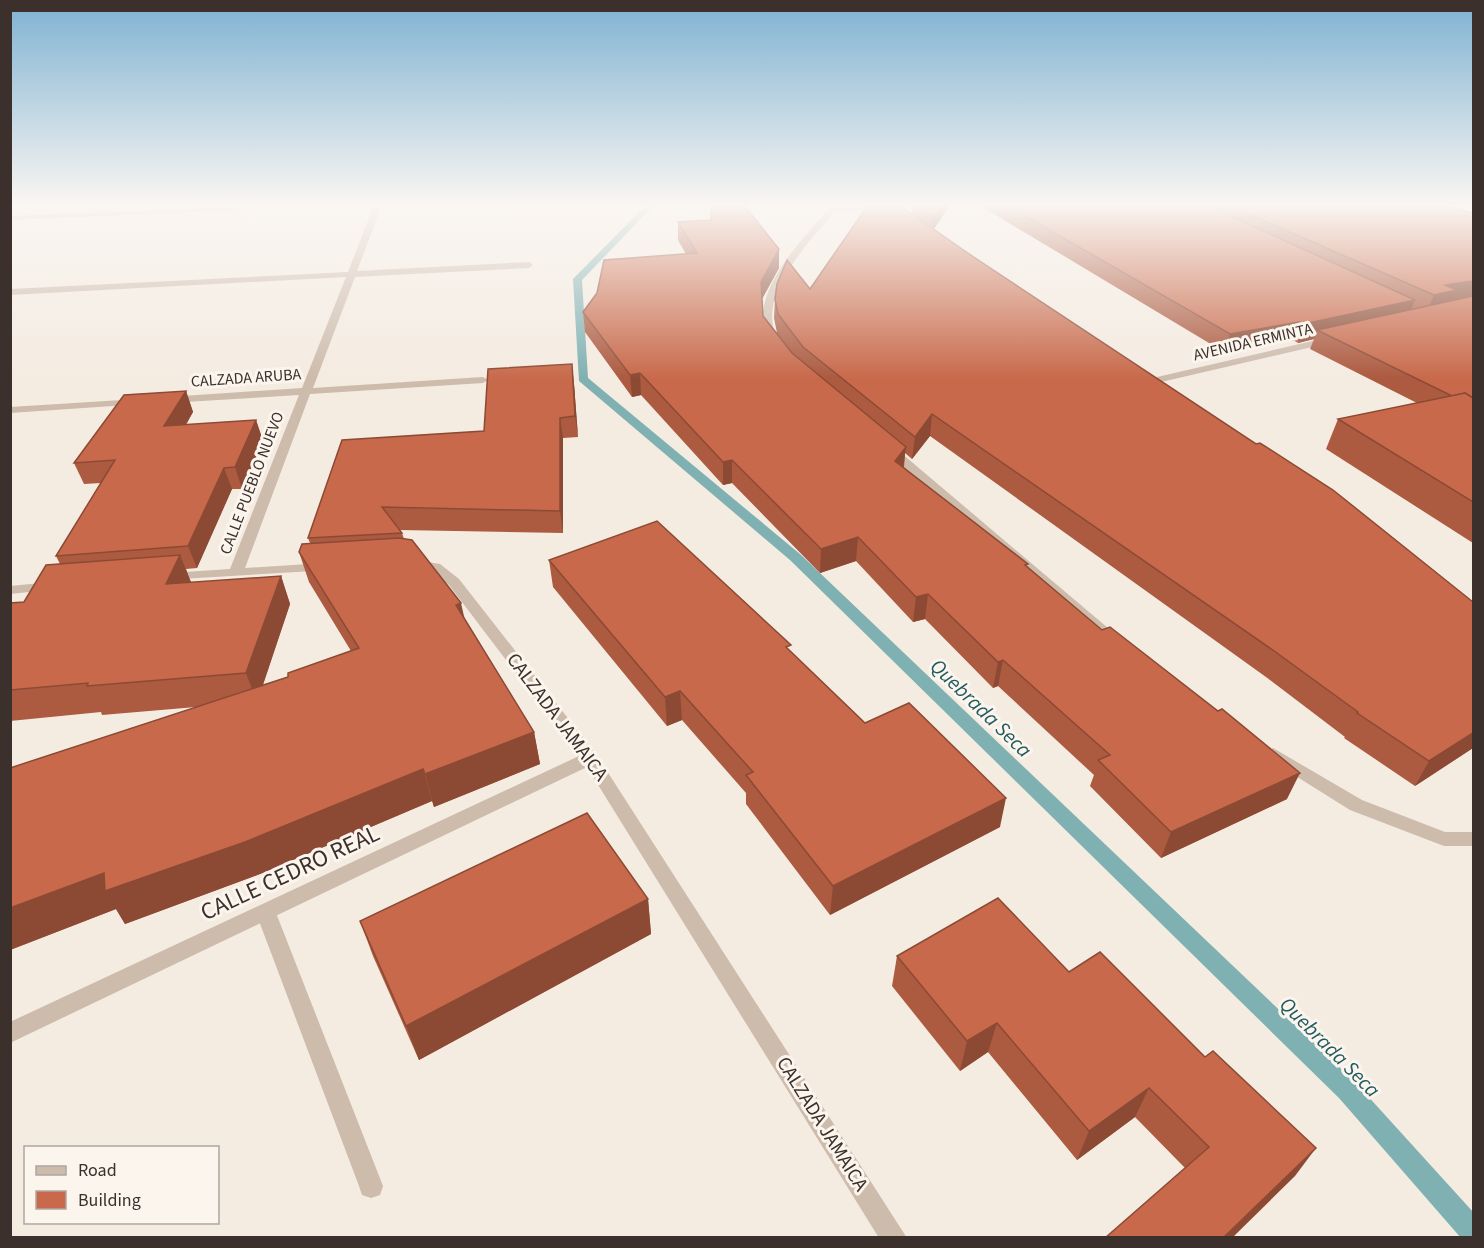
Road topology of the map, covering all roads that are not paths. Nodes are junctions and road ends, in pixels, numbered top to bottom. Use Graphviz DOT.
graph roads {
  1 [pos="355,263"];
  2 [pos="788,263"];
  3 [pos="529,265"];
  4 [pos="351,274"];
  5 [pos="10,292"];
  6 [pos="1342,337"];
  7 [pos="783,352"];
  8 [pos="483,380"];
  9 [pos="1144,383"];
  10 [pos="304,391"];
  11 [pos="10,410"];
  12 [pos="878,440"];
  13 [pos="395,563"];
  14 [pos="338,566"];
  15 [pos="236,572"];
  16 [pos="153,578"];
  17 [pos="70,585"];
  18 [pos="10,590"];
  19 [pos="1114,641"];
  20 [pos="1257,744"];
  21 [pos="590,758"];
  22 [pos="1473,839"];
  23 [pos="266,913"];
  24 [pos="10,1033"];
  25 [pos="371,1186"];
  26 [pos="894,1238"];
  1 -- 4 [label="street, CALLE PUEBLO NUEVO"];
  2 -- 7 [label="street"];
  3 -- 4 [label="street"];
  4 -- 5 [label="street"];
  4 -- 10 [label="street, CALLE PUEBLO NUEVO"];
  6 -- 9 [label="street, AVENIDA ERMINTA"];
  8 -- 10 [label="street, CALZADA ARUBA"];
  10 -- 11 [label="street, CALZADA ARUBA"];
  10 -- 15 [label="street, CALLE PUEBLO NUEVO"];
  12 -- 19 [label="street"];
  13 -- 21 [label="street, CALZADA JAMAICA"];
  14 -- 15 [label="street"];
  15 -- 16 [label="street"];
  17 -- 18 [label="street"];
  20 -- 22 [label="street"];
  21 -- 23 [label="street, CALLE CEDRO REAL"];
  21 -- 26 [label="street, CALZADA JAMAICA"];
  23 -- 24 [label="street, CALLE CEDRO REAL"];
  23 -- 25 [label="street"];
}
